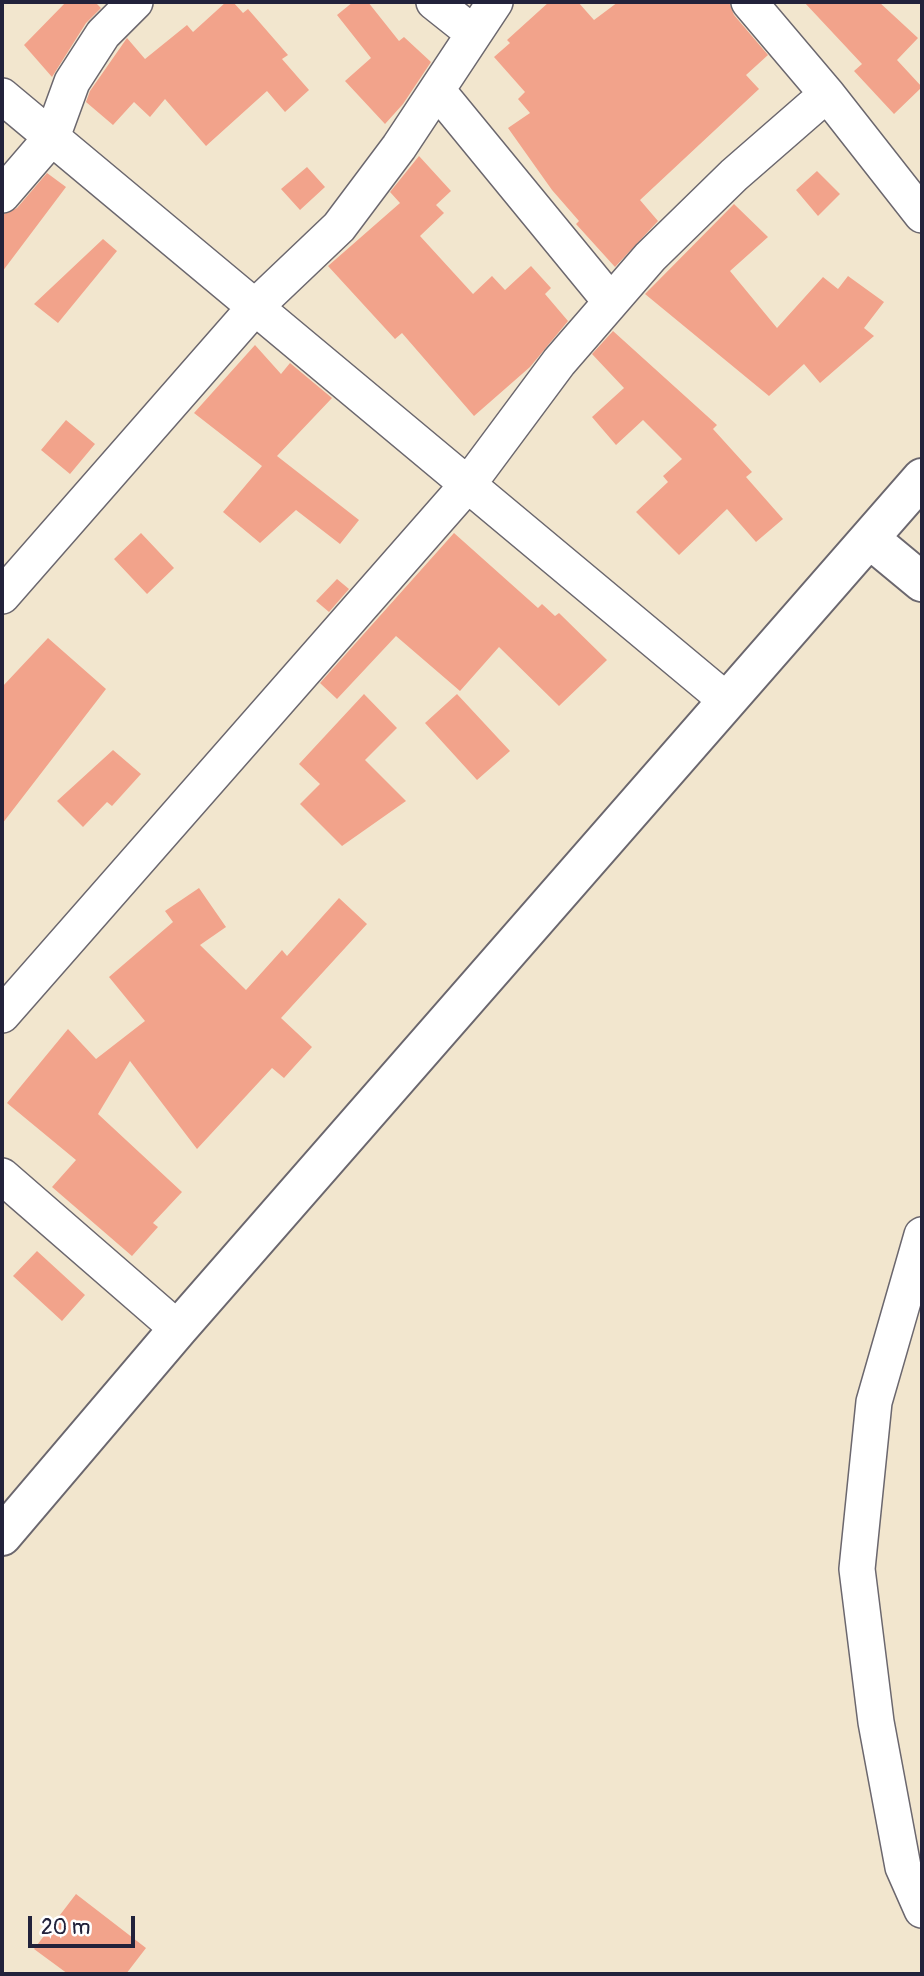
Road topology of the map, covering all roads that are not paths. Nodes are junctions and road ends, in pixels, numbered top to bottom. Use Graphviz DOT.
graph roads {
  1 [pos="135,2"];
  2 [pos="434,2"];
  3 [pos="495,2"];
  4 [pos="749,2"];
  5 [pos="473,33"];
  6 [pos="437,90"];
  7 [pos="827,94"];
  8 [pos="2,96"];
  9 [pos="52,137"];
  10 [pos="2,195"];
  11 [pos="922,215"];
  12 [pos="611,302"];
  13 [pos="256,306"];
  14 [pos="922,478"];
  15 [pos="469,483"];
  16 [pos="870,539"];
  17 [pos="922,582"];
  18 [pos="2,596"];
  19 [pos="726,699"];
  20 [pos="2,1015"];
  21 [pos="2,1176"];
  22 [pos="922,1235"];
  23 [pos="178,1329"];
  24 [pos="2,1536"];
  25 [pos="922,1910"];
  1 -- 9 [label="street"];
  2 -- 5 [label="street"];
  3 -- 5 [label="street"];
  4 -- 7 [label="street"];
  5 -- 6 [label="street"];
  6 -- 12 [label="street"];
  6 -- 13 [label="street"];
  7 -- 11 [label="street"];
  7 -- 12 [label="street"];
  8 -- 9 [label="street"];
  9 -- 10 [label="street"];
  9 -- 13 [label="street"];
  12 -- 15 [label="street"];
  13 -- 15 [label="street"];
  13 -- 18 [label="street"];
  14 -- 16 [label="street"];
  15 -- 19 [label="street"];
  15 -- 20 [label="street"];
  16 -- 17 [label="street"];
  16 -- 19 [label="street"];
  19 -- 23 [label="street"];
  21 -- 23 [label="street"];
  22 -- 25 [label="street"];
  23 -- 24 [label="street"];
}
